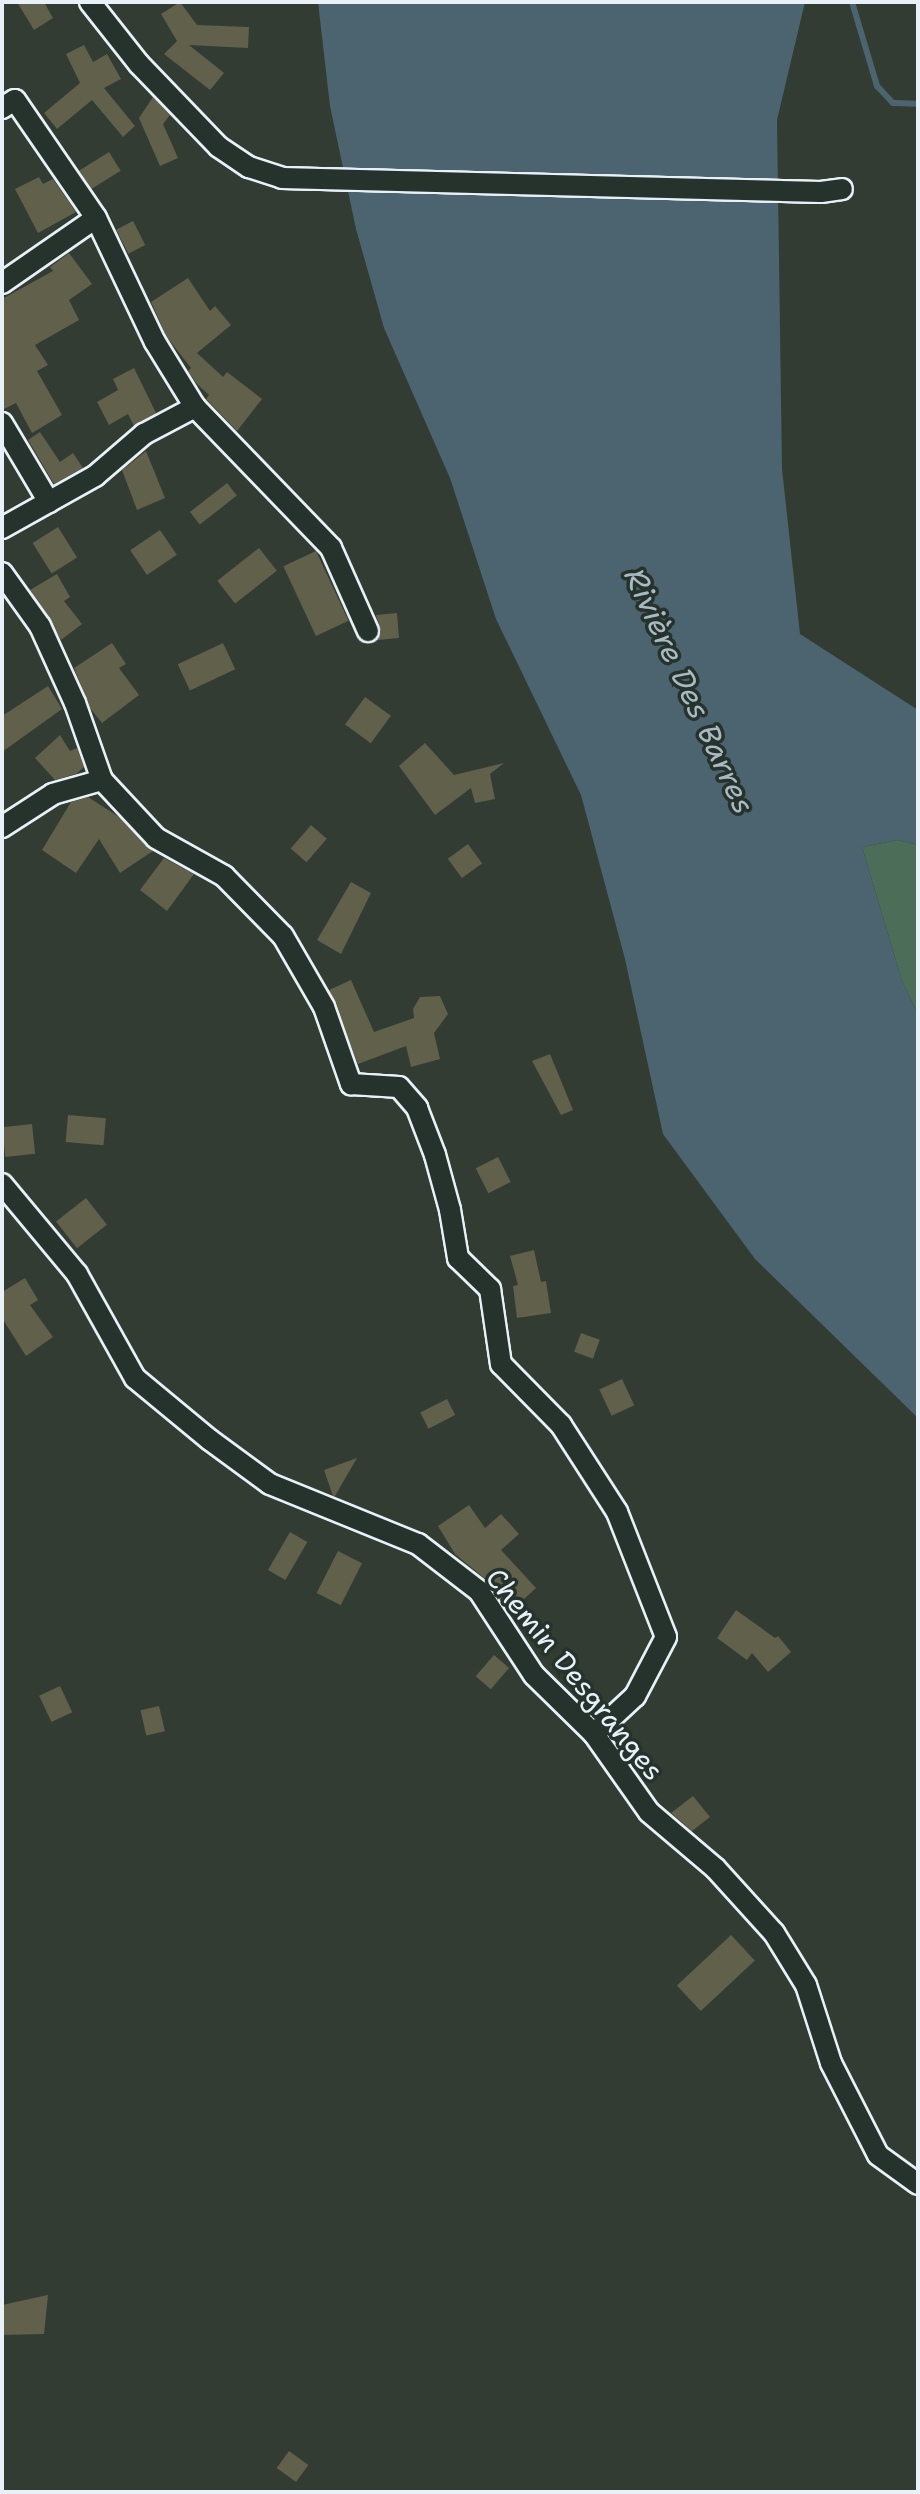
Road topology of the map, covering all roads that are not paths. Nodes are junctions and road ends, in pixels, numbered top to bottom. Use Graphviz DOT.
graph roads {
  1 [pos="90,2"];
  2 [pos="2,108"];
  3 [pos="842,189"];
  4 [pos="96,218"];
  5 [pos="2,283"];
  6 [pos="195,407"];
  7 [pos="2,423"];
  8 [pos="49,502"];
  9 [pos="2,528"];
  10 [pos="2,573"];
  11 [pos="368,631"];
  12 [pos="102,780"];
  13 [pos="2,827"];
  14 [pos="2,1184"];
  15 [pos="594,1734"];
  16 [pos="918,2184"];
  1 -- 3 [label="street"];
  2 -- 4 [label="street"];
  4 -- 5 [label="street"];
  4 -- 6 [label="street"];
  6 -- 8 [label="street"];
  6 -- 11 [label="street"];
  7 -- 8 [label="street"];
  8 -- 9 [label="street"];
  10 -- 12 [label="street"];
  12 -- 13 [label="street"];
  12 -- 15 [label="street"];
  14 -- 15 [label="street, Chemin Desgranges"];
  15 -- 16 [label="street, Chemin Desgranges"];
}
